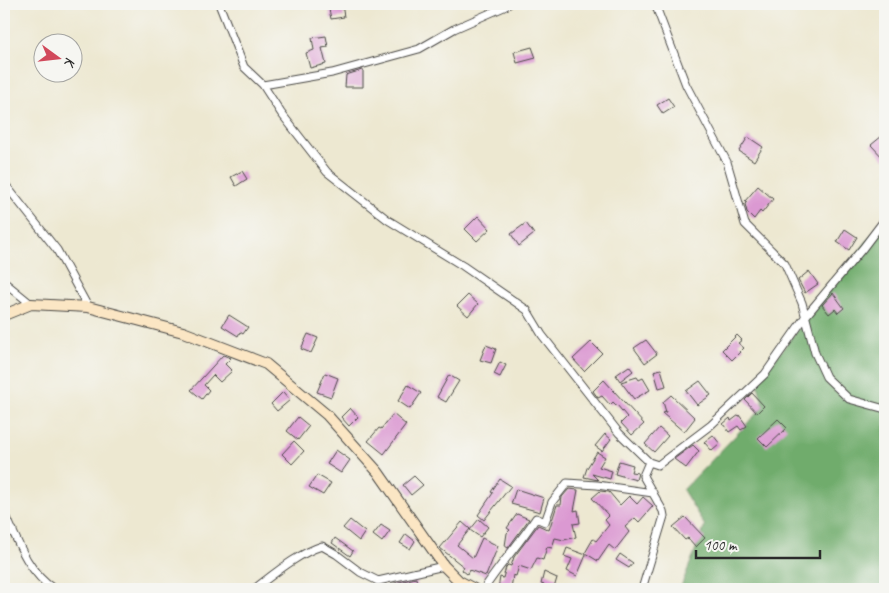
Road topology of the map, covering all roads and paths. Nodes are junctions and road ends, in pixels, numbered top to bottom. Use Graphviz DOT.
graph roads {
  1 [pos="219,4"];
  2 [pos="509,4"];
  3 [pos="655,4"];
  4 [pos="263,86"];
  5 [pos="4,183"];
  6 [pos="885,219"];
  7 [pos="4,282"];
  8 [pos="31,304"];
  9 [pos="88,307"];
  10 [pos="4,315"];
  11 [pos="805,316"];
  12 [pos="885,408"];
  13 [pos="649,462"];
  14 [pos="653,493"];
  15 [pos="4,511"];
  16 [pos="13,530"];
  17 [pos="4,533"];
  18 [pos="444,566"];
  19 [pos="54,589"];
  20 [pos="254,589"];
  21 [pos="474,589"];
  22 [pos="484,589"];
  23 [pos="642,589"];
  1 -- 4 [label="street"];
  2 -- 4 [label="street"];
  3 -- 11 [label="street"];
  4 -- 13 [label="street"];
  5 -- 9 [label="street"];
  6 -- 11 [label="street"];
  7 -- 8 [label="street"];
  8 -- 9 [label="street"];
  8 -- 10 [label="street"];
  9 -- 18 [label="street"];
  11 -- 12 [label="street"];
  11 -- 13 [label="street"];
  13 -- 14 [label="street"];
  14 -- 22 [label="street"];
  14 -- 23 [label="street"];
  15 -- 16 [label="street"];
  16 -- 17 [label="street"];
  16 -- 19 [label="street"];
  18 -- 20 [label="street"];
  18 -- 21 [label="street"];
}
